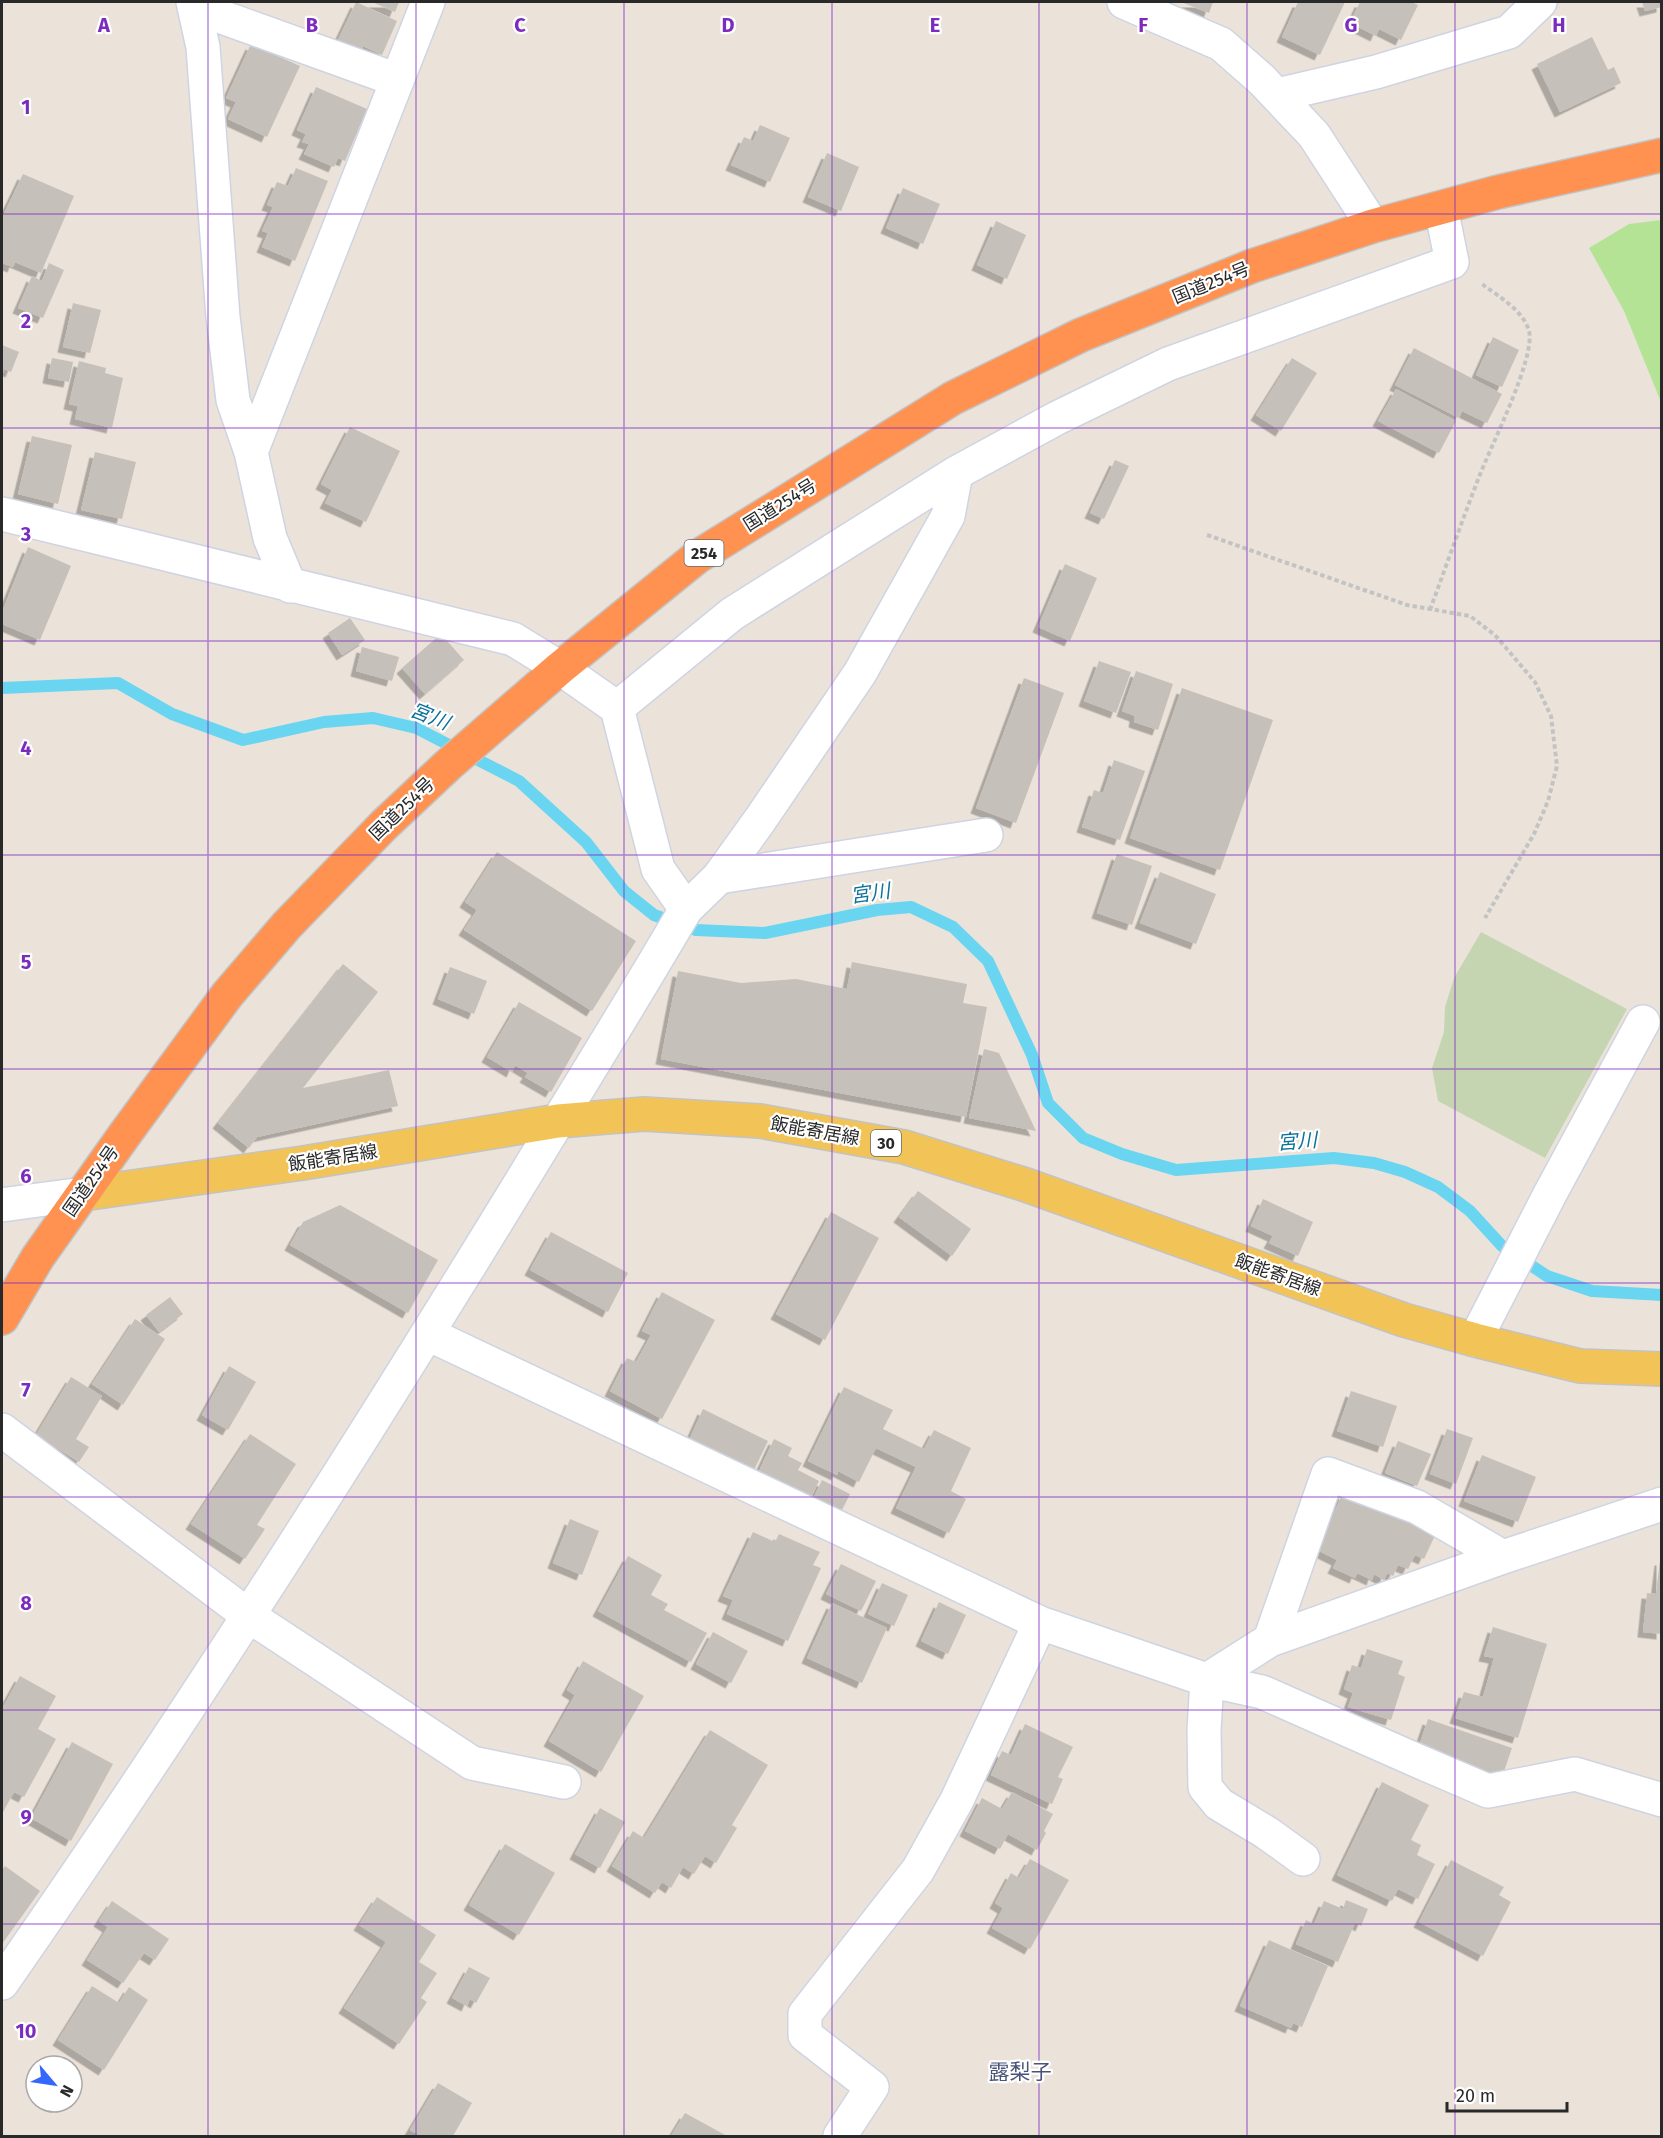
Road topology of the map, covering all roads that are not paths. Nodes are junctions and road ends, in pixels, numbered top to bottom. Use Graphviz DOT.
graph roads {
  1 [pos="428,2"];
  2 [pos="1540,2"];
  3 [pos="193,4"];
  4 [pos="1144,5"];
  5 [pos="397,80"];
  6 [pos="1277,95"];
  7 [pos="1662,155"];
  8 [pos="1441,208"];
  9 [pos="1373,226"];
  10 [pos="252,452"];
  11 [pos="956,474"];
  12 [pos="2,514"];
  13 [pos="290,586"];
  14 [pos="560,668"];
  15 [pos="616,708"];
  16 [pos="986,835"];
  17 [pos="719,877"];
  18 [pos="680,919"];
  19 [pos="1643,1022"];
  20 [pos="558,1121"];
  21 [pos="83,1194"];
  22 [pos="2,1205"];
  23 [pos="2,1318"];
  24 [pos="428,1334"];
  25 [pos="1475,1340"];
  26 [pos="1662,1369"];
  27 [pos="2,1430"];
  28 [pos="1662,1504"];
  29 [pos="1503,1557"];
  30 [pos="249,1616"];
  31 [pos="1040,1623"];
  32 [pos="1270,1640"];
  33 [pos="1207,1680"];
  34 [pos="564,1782"];
  35 [pos="1662,1800"];
  36 [pos="1303,1859"];
  37 [pos="2,1983"];
  38 [pos="840,2136"];
  1 -- 5 [label="street"];
  2 -- 6 [label="street"];
  3 -- 5 [label="street"];
  3 -- 10 [label="street"];
  4 -- 6 [label="street"];
  5 -- 10 [label="street"];
  6 -- 9 [label="street"];
  7 -- 8 [label="highway, 国道254号 / 254"];
  8 -- 9 [label="highway, 国道254号 / 254"];
  8 -- 11 [label="street"];
  9 -- 14 [label="highway, 国道254号 / 254"];
  10 -- 13 [label="street"];
  11 -- 15 [label="street"];
  11 -- 17 [label="street"];
  12 -- 13 [label="street"];
  13 -- 14 [label="street"];
  14 -- 15 [label="street"];
  14 -- 21 [label="highway, 国道254号 / 254"];
  15 -- 18 [label="street"];
  16 -- 17 [label="street"];
  17 -- 18 [label="street"];
  18 -- 20 [label="street"];
  19 -- 25 [label="street"];
  20 -- 21 [label="main road, 飯能寄居線 / 30"];
  20 -- 24 [label="street"];
  20 -- 25 [label="main road, 飯能寄居線 / 30"];
  21 -- 22 [label="street"];
  21 -- 23 [label="highway, 国道254号 / 254"];
  24 -- 30 [label="street"];
  24 -- 31 [label="street"];
  25 -- 26 [label="main road, 飯能寄居線 / 30"];
  27 -- 30 [label="street"];
  28 -- 29 [label="street"];
  29 -- 32 [label="street"];
  29 -- 32 [label="street"];
  30 -- 34 [label="street"];
  30 -- 37 [label="street"];
  31 -- 33 [label="street"];
  31 -- 38 [label="street"];
  32 -- 33 [label="street"];
  33 -- 35 [label="street"];
  33 -- 36 [label="street"];
}
